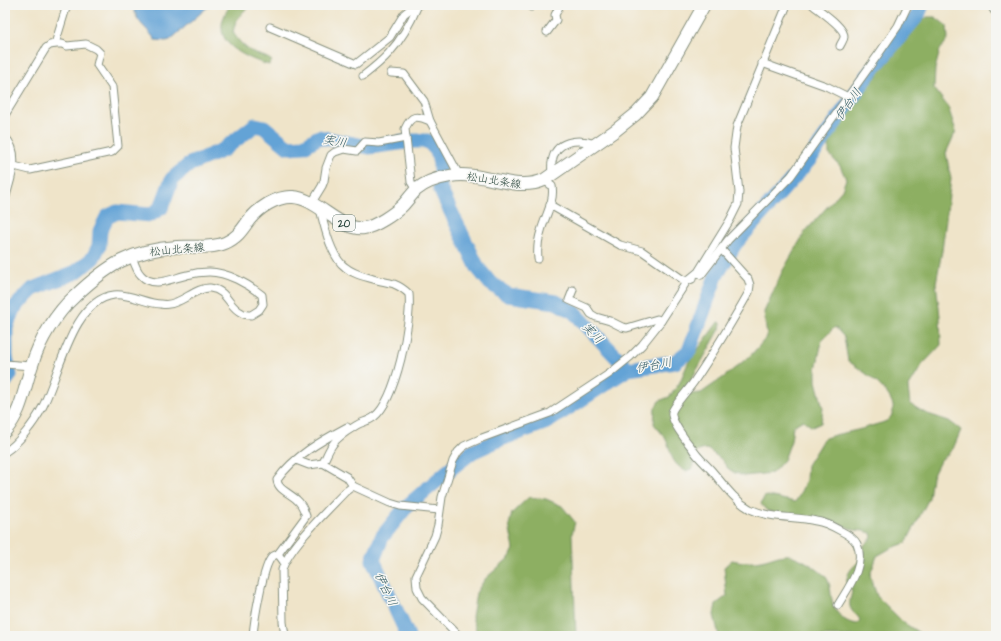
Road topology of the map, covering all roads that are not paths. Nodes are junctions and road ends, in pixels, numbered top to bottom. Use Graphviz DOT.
graph roads {
  1 [pos="67,5"];
  2 [pos="416,5"];
  3 [pos="560,5"];
  4 [pos="704,5"];
  5 [pos="787,5"];
  6 [pos="813,5"];
  7 [pos="908,5"];
  8 [pos="994,5"];
  9 [pos="996,9"];
  10 [pos="270,27"];
  11 [pos="547,32"];
  12 [pos="55,44"];
  13 [pos="840,46"];
  14 [pos="762,62"];
  15 [pos="391,73"];
  16 [pos="363,76"];
  17 [pos="848,97"];
  18 [pos="5,114"];
  19 [pos="430,121"];
  20 [pos="5,136"];
  21 [pos="406,141"];
  22 [pos="595,144"];
  23 [pos="14,166"];
  24 [pos="460,175"];
  25 [pos="548,177"];
  26 [pos="416,190"];
  27 [pos="5,200"];
  28 [pos="550,205"];
  29 [pos="315,206"];
  30 [pos="723,251"];
  31 [pos="132,256"];
  32 [pos="538,259"];
  33 [pos="687,281"];
  34 [pos="573,290"];
  35 [pos="661,321"];
  36 [pos="5,364"];
  37 [pos="31,366"];
  38 [pos="357,425"];
  39 [pos="5,431"];
  40 [pos="5,452"];
  41 [pos="296,460"];
  42 [pos="323,463"];
  43 [pos="353,486"];
  44 [pos="439,510"];
  45 [pos="278,554"];
  46 [pos="284,562"];
  47 [pos="838,605"];
  48 [pos="253,636"];
  49 [pos="285,636"];
  50 [pos="459,636"];
  1 -- 12 [label="street"];
  2 -- 10 [label="street"];
  2 -- 16 [label="street"];
  3 -- 11 [label="street"];
  4 -- 22 [label="main road, 松山北条線 / 20"];
  5 -- 14 [label="street"];
  6 -- 13 [label="street"];
  7 -- 17 [label="street"];
  8 -- 9 [label="main road"];
  12 -- 18 [label="street"];
  12 -- 23 [label="street"];
  14 -- 17 [label="street"];
  14 -- 33 [label="street"];
  15 -- 19 [label="street"];
  17 -- 30 [label="street"];
  19 -- 21 [label="street"];
  19 -- 24 [label="street"];
  20 -- 23 [label="street"];
  21 -- 26 [label="street"];
  21 -- 29 [label="street"];
  22 -- 25 [label="main road, 松山北条線 / 20"];
  22 -- 25 [label="street"];
  23 -- 27 [label="street"];
  24 -- 25 [label="main road, 松山北条線 / 20"];
  24 -- 26 [label="main road, 松山北条線 / 20"];
  25 -- 28 [label="street"];
  26 -- 29 [label="main road, 松山北条線 / 20"];
  28 -- 32 [label="street"];
  28 -- 33 [label="street"];
  29 -- 31 [label="main road, 松山北条線 / 20"];
  29 -- 38 [label="street"];
  30 -- 33 [label="street"];
  30 -- 47 [label="street"];
  31 -- 37 [label="main road, 松山北条線 / 20"];
  31 -- 40 [label="street"];
  33 -- 35 [label="street"];
  34 -- 35 [label="street"];
  35 -- 44 [label="street"];
  36 -- 37 [label="street"];
  37 -- 39 [label="main road, 松山北条線 / 20"];
  38 -- 41 [label="street"];
  38 -- 42 [label="street"];
  41 -- 42 [label="street"];
  41 -- 45 [label="street"];
  42 -- 43 [label="street"];
  43 -- 44 [label="street"];
  43 -- 46 [label="street"];
  44 -- 50 [label="street"];
  45 -- 46 [label="street"];
  45 -- 48 [label="street"];
  46 -- 49 [label="street"];
}
